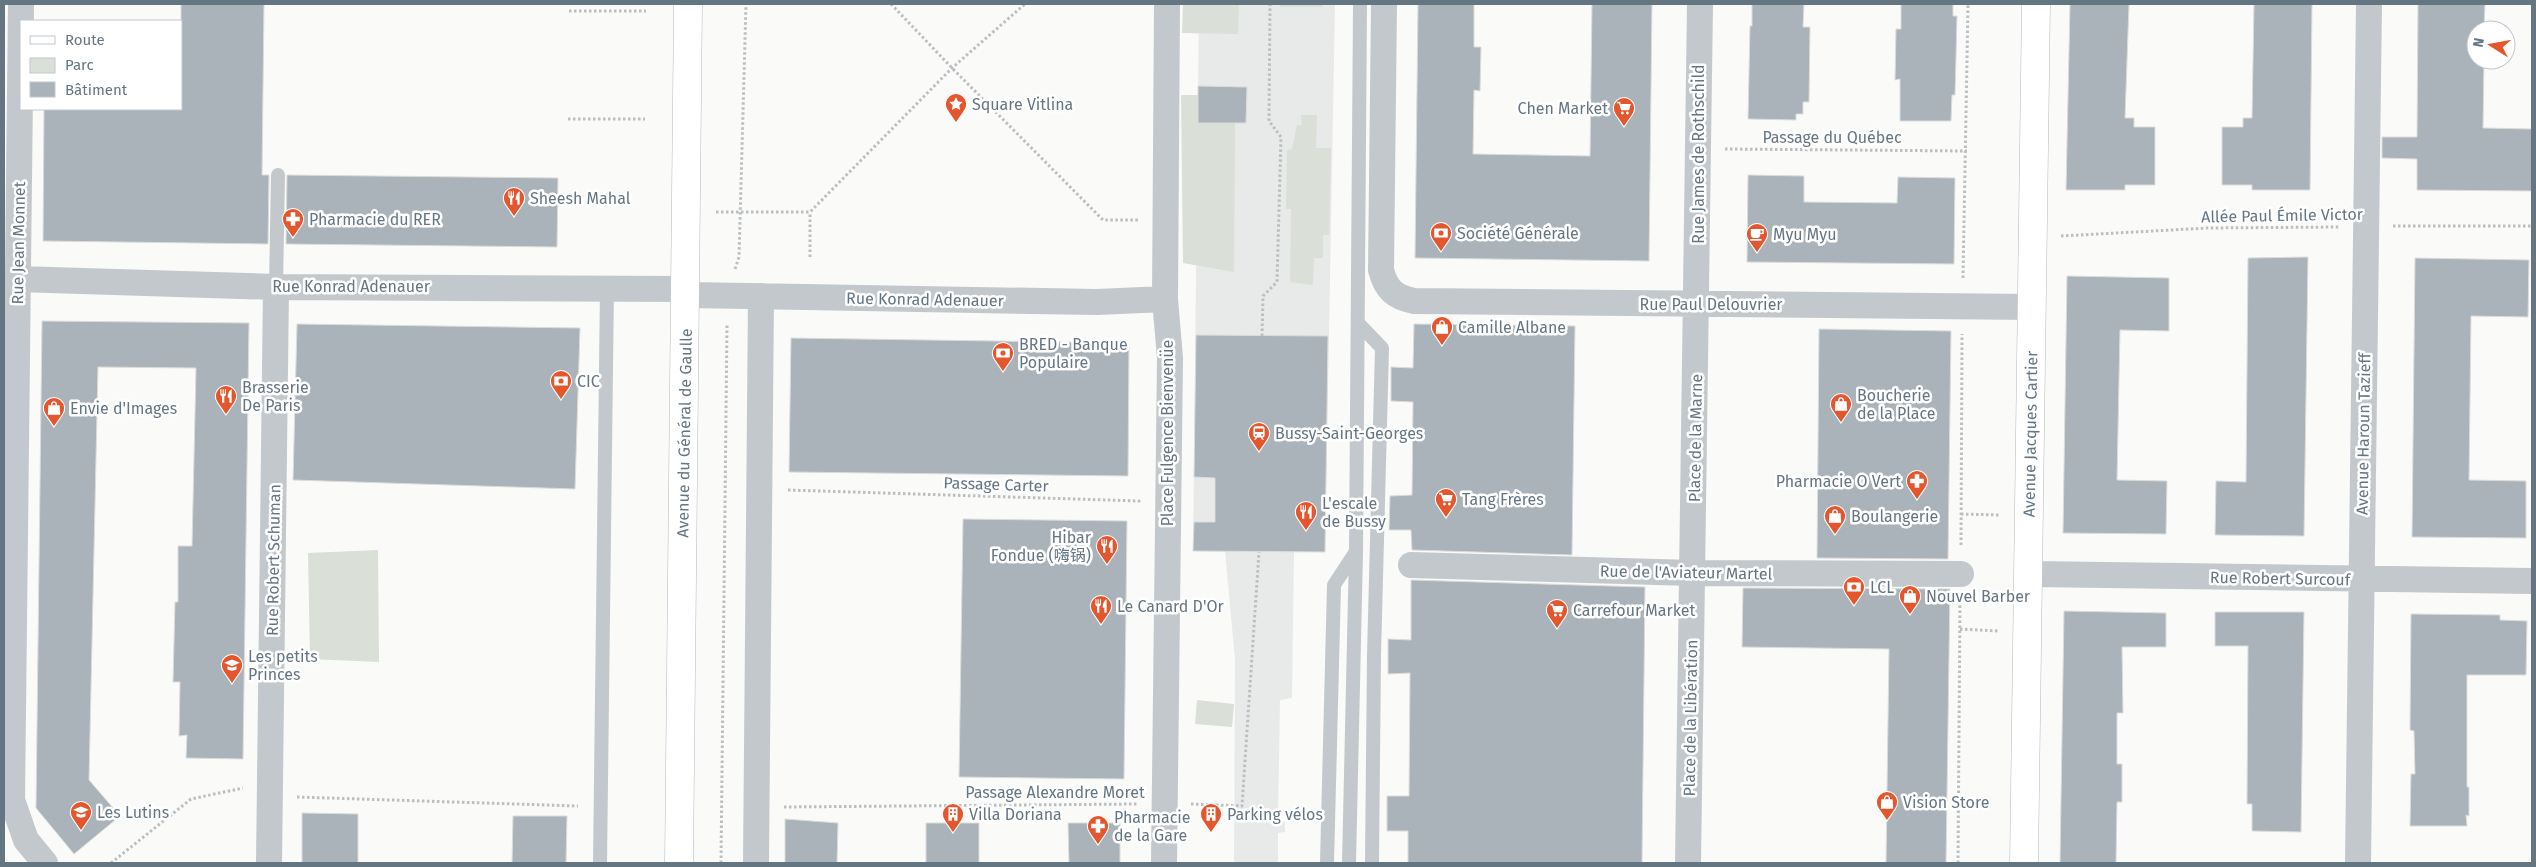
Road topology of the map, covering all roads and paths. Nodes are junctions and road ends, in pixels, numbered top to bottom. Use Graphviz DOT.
graph roads {
  1 [pos="21,4"];
  2 [pos="688,4"];
  3 [pos="746,4"];
  4 [pos="891,4"];
  5 [pos="1026,4"];
  6 [pos="1166,4"];
  7 [pos="1270,4"];
  8 [pos="1360,4"];
  9 [pos="1384,4"];
  10 [pos="1700,4"];
  11 [pos="1968,4"];
  12 [pos="2036,4"];
  13 [pos="2369,4"];
  14 [pos="569,11"];
  15 [pos="646,11"];
  16 [pos="21,20"];
  17 [pos="952,68"];
  18 [pos="20,96"];
  19 [pos="568,119"];
  20 [pos="646,119"];
  21 [pos="1697,149"];
  22 [pos="1967,151"];
  23 [pos="278,175"];
  24 [pos="716,212"];
  25 [pos="810,212"];
  26 [pos="739,213"];
  27 [pos="1141,220"];
  28 [pos="2366,226"];
  29 [pos="2532,226"];
  30 [pos="2032,238"];
  31 [pos="810,257"];
  32 [pos="18,279"];
  33 [pos="276,287"];
  34 [pos="607,287"];
  35 [pos="685,292"];
  36 [pos="728,296"];
  37 [pos="761,296"];
  38 [pos="1165,299"];
  39 [pos="1697,304"];
  40 [pos="1962,306"];
  41 [pos="2032,307"];
  42 [pos="1358,323"];
  43 [pos="1262,336"];
  44 [pos="760,488"];
  45 [pos="1140,511"];
  46 [pos="1961,514"];
  47 [pos="2028,515"];
  48 [pos="1259,552"];
  49 [pos="1356,552"];
  50 [pos="1411,565"];
  51 [pos="1693,573"];
  52 [pos="1960,574"];
  53 [pos="2028,574"];
  54 [pos="2362,579"];
  55 [pos="2532,581"];
  56 [pos="1960,629"];
  57 [pos="2027,633"];
  58 [pos="281,792"];
  59 [pos="1164,804"];
  60 [pos="580,806"];
  61 [pos="775,807"];
  62 [pos="45,863"];
  63 [pos="111,863"];
  64 [pos="269,863"];
  65 [pos="600,863"];
  66 [pos="680,863"];
  67 [pos="721,863"];
  68 [pos="756,863"];
  69 [pos="1164,863"];
  70 [pos="1327,863"];
  71 [pos="1350,863"];
  72 [pos="1372,863"];
  73 [pos="1688,863"];
  74 [pos="1958,863"];
  75 [pos="2024,863"];
  76 [pos="2358,863"];
  1 -- 16 [label="street, Rue Jean Monnet"];
  2 -- 35 [label="street, Avenue du Général de Gaulle"];
  3 -- 26 [label="path"];
  4 -- 17 [label="path"];
  5 -- 17 [label="path"];
  6 -- 38 [label="street, Place Fulgence Bienvenüe"];
  7 -- 43 [label="path"];
  8 -- 42 [label="lane"];
  9 -- 39 [label="street, Rue Paul Delouvrier"];
  10 -- 21 [label="street, Rue James de Rothschild"];
  11 -- 22 [label="path"];
  12 -- 30 [label="street, Avenue Jacques Cartier"];
  13 -- 28 [label="street, Avenue Haroun Tazieff"];
  14 -- 15 [label="path"];
  17 -- 25 [label="path"];
  17 -- 27 [label="path"];
  18 -- 32 [label="street, Rue Jean Monnet"];
  19 -- 20 [label="path"];
  21 -- 22 [label="path, Passage du Québec"];
  21 -- 39 [label="street, Rue James de Rothschild"];
  22 -- 40 [label="path"];
  23 -- 33 [label="lane"];
  24 -- 26 [label="path"];
  25 -- 26 [label="path"];
  25 -- 31 [label="path"];
  26 -- 36 [label="path"];
  28 -- 29 [label="path, Allée Paul Émile Victor"];
  28 -- 30 [label="path, Allée Paul Émile Victor"];
  28 -- 54 [label="street, Avenue Haroun Tazieff"];
  30 -- 41 [label="street, Avenue Jacques Cartier"];
  32 -- 33 [label="street, Rue Konrad Adenauer"];
  32 -- 62 [label="street, Rue Jean Monnet"];
  33 -- 34 [label="street, Rue Konrad Adenauer"];
  33 -- 58 [label="street, Rue Robert Schuman"];
  34 -- 35 [label="street, Rue Konrad Adenauer"];
  34 -- 65 [label="lane"];
  35 -- 36 [label="street, Rue Konrad Adenauer"];
  35 -- 66 [label="street, Avenue du Général de Gaulle"];
  36 -- 37 [label="street, Rue Konrad Adenauer"];
  36 -- 67 [label="path"];
  37 -- 38 [label="street, Rue Konrad Adenauer"];
  37 -- 44 [label="street"];
  38 -- 59 [label="street, Place Fulgence Bienvenüe"];
  39 -- 40 [label="street, Rue Paul Delouvrier"];
  39 -- 51 [label="street, Place de la Marne"];
  40 -- 41 [label="street, Rue Paul Delouvrier"];
  40 -- 46 [label="path"];
  41 -- 47 [label="street, Avenue Jacques Cartier"];
  42 -- 49 [label="lane"];
  42 -- 72 [label="lane"];
  44 -- 45 [label="path, Passage Carter"];
  44 -- 68 [label="street"];
  46 -- 47 [label="path"];
  46 -- 52 [label="path"];
  47 -- 53 [label="street, Avenue Jacques Cartier"];
  48 -- 59 [label="path, Passage Alexandre Moret"];
  49 -- 70 [label="lane"];
  49 -- 71 [label="lane"];
  50 -- 51 [label="street, Rue de l'Aviateur Martel"];
  51 -- 52 [label="street, Rue de l'Aviateur Martel"];
  51 -- 73 [label="street, Place de la Libération"];
  52 -- 56 [label="path"];
  53 -- 54 [label="street, Rue Robert Surcouf"];
  53 -- 57 [label="street, Avenue Jacques Cartier"];
  54 -- 55 [label="street, Rue Robert Surcouf"];
  54 -- 76 [label="street, Avenue Haroun Tazieff"];
  56 -- 57 [label="path"];
  56 -- 74 [label="path"];
  57 -- 75 [label="street, Avenue Jacques Cartier"];
  58 -- 60 [label="path"];
  58 -- 63 [label="path"];
  58 -- 64 [label="street, Rue Robert Schuman"];
  59 -- 61 [label="path, Passage Alexandre Moret"];
  59 -- 69 [label="street, Place Fulgence Bienvenüe"];
}
